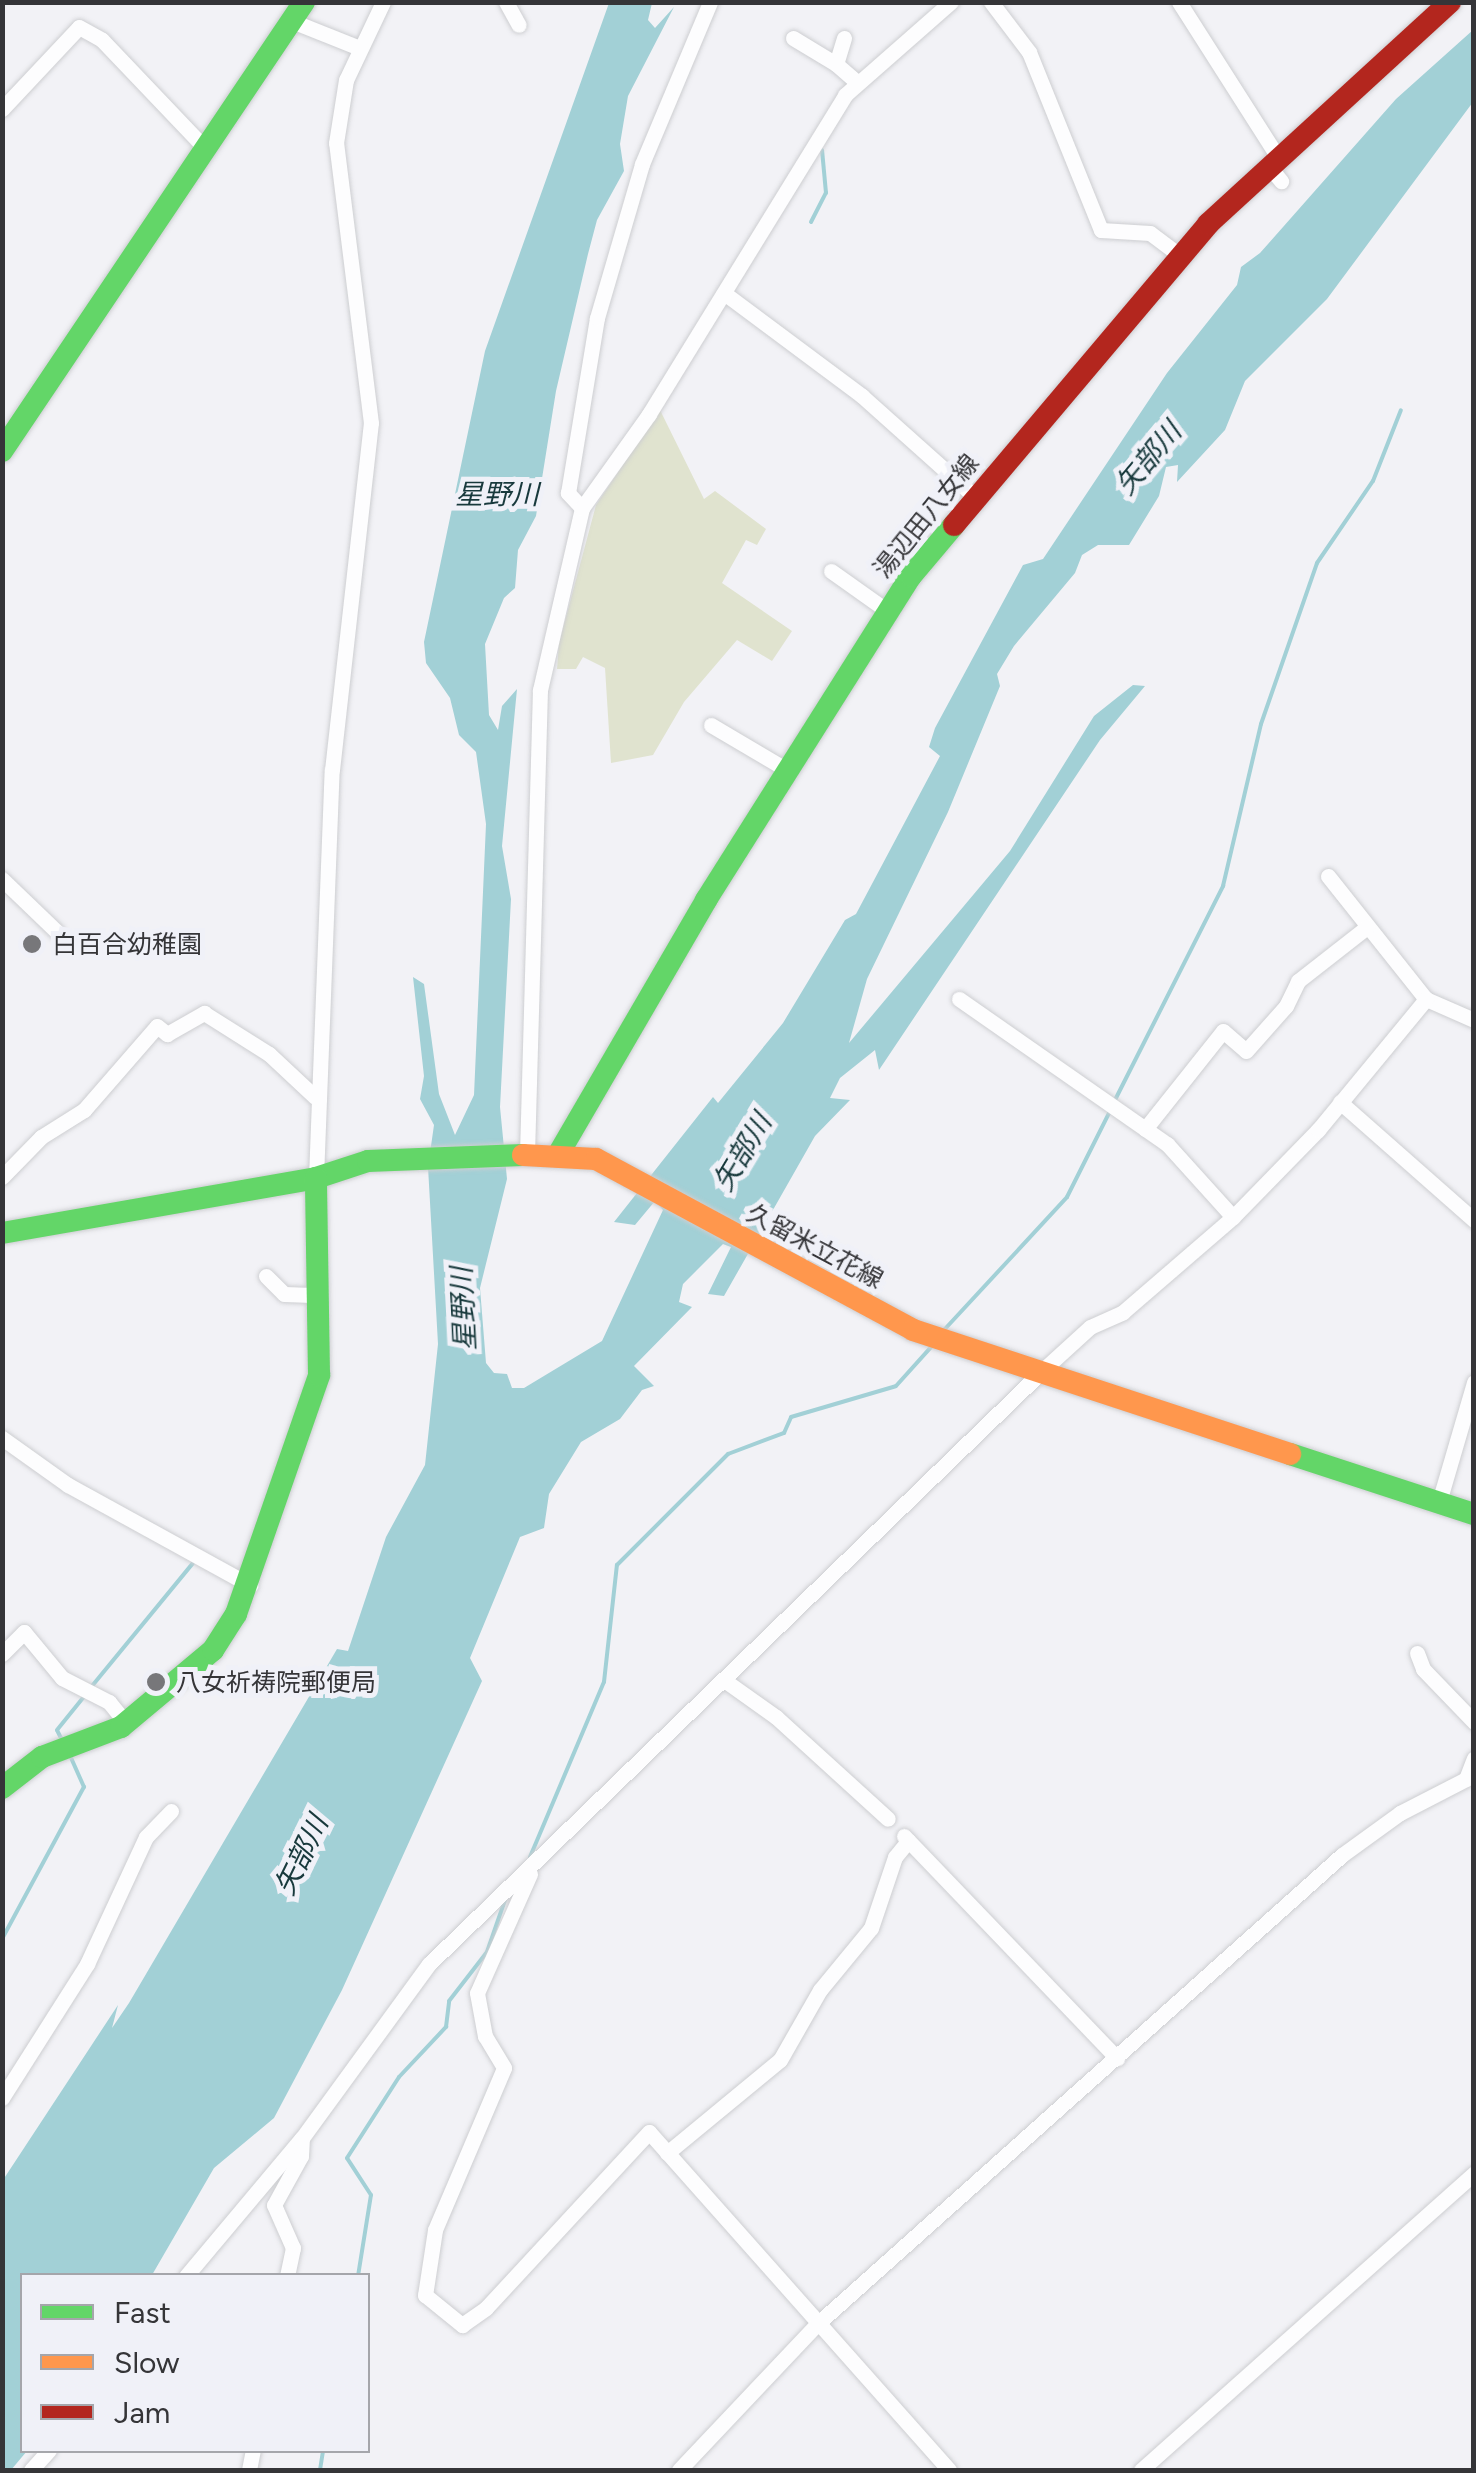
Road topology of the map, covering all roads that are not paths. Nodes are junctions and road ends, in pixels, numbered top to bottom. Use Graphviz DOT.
graph roads {
  1 [pos="382,2"];
  2 [pos="506,2"];
  3 [pos="710,2"];
  4 [pos="951,2"];
  5 [pos="991,2"];
  6 [pos="1180,2"];
  7 [pos="1450,2"];
  8 [pos="298,12"];
  9 [pos="519,25"];
  10 [pos="793,38"];
  11 [pos="844,38"];
  12 [pos="357,47"];
  13 [pos="836,64"];
  14 [pos="858,83"];
  15 [pos="2,109"];
  16 [pos="205,148"];
  17 [pos="1275,167"];
  18 [pos="1182,257"];
  19 [pos="724,293"];
  20 [pos="2,451"];
  21 [pos="977,499"];
  22 [pos="582,508"];
  23 [pos="831,570"];
  24 [pos="886,610"];
  25 [pos="711,725"];
  26 [pos="787,770"];
  27 [pos="1328,876"];
  28 [pos="6,888"];
  29 [pos="1367,927"];
  30 [pos="57,932"];
  31 [pos="959,998"];
  32 [pos="1426,998"];
  33 [pos="1474,1020"];
  34 [pos="315,1096"];
  35 [pos="1340,1102"];
  36 [pos="1145,1128"];
  37 [pos="559,1153"];
  38 [pos="522,1155"];
  39 [pos="2,1177"];
  40 [pos="316,1178"];
  41 [pos="1233,1217"];
  42 [pos="1474,1220"];
  43 [pos="2,1233"];
  44 [pos="266,1276"];
  45 [pos="319,1295"];
  46 [pos="1044,1369"];
  47 [pos="1474,1382"];
  48 [pos="2,1438"];
  49 [pos="1439,1502"];
  50 [pos="1474,1514"];
  51 [pos="250,1585"];
  52 [pos="1417,1653"];
  53 [pos="2,1654"];
  54 [pos="724,1680"];
  55 [pos="1474,1722"];
  56 [pos="126,1724"];
  57 [pos="1474,1758"];
  58 [pos="1470,1785"];
  59 [pos="2,1788"];
  60 [pos="172,1811"];
  61 [pos="888,1820"];
  62 [pos="530,1869"];
  63 [pos="1117,2058"];
  64 [pos="2,2098"];
  65 [pos="302,2138"];
  66 [pos="661,2146"];
  67 [pos="1474,2174"];
  68 [pos="189,2273"];
  69 [pos="289,2273"];
  70 [pos="816,2325"];
  71 [pos="678,2470"];
  72 [pos="949,2470"];
  73 [pos="1141,2470"];
  1 -- 12 [label="street"];
  2 -- 9 [label="street"];
  3 -- 22 [label="street"];
  4 -- 14 [label="street"];
  5 -- 18 [label="street"];
  6 -- 17 [label="street"];
  7 -- 17 [label="main road, 湯辺田八女線"];
  8 -- 12 [label="street"];
  8 -- 16 [label="main road"];
  10 -- 13 [label="street"];
  11 -- 13 [label="street"];
  12 -- 34 [label="street"];
  13 -- 14 [label="street"];
  14 -- 19 [label="street"];
  15 -- 16 [label="street"];
  16 -- 20 [label="main road"];
  17 -- 18 [label="main road, 湯辺田八女線"];
  18 -- 21 [label="main road, 湯辺田八女線"];
  19 -- 21 [label="street"];
  19 -- 22 [label="street"];
  21 -- 24 [label="main road, 湯辺田八女線"];
  22 -- 38 [label="street"];
  23 -- 24 [label="street"];
  24 -- 26 [label="main road, 湯辺田八女線"];
  25 -- 26 [label="street"];
  26 -- 37 [label="main road, 湯辺田八女線"];
  27 -- 29 [label="street"];
  28 -- 30 [label="street"];
  29 -- 32 [label="street"];
  29 -- 36 [label="street"];
  31 -- 36 [label="street"];
  32 -- 33 [label="street"];
  32 -- 35 [label="street"];
  34 -- 39 [label="street"];
  34 -- 40 [label="street"];
  35 -- 41 [label="street"];
  35 -- 42 [label="street"];
  36 -- 41 [label="street"];
  37 -- 38 [label="main road, 久留米立花線"];
  37 -- 46 [label="main road, 久留米立花線"];
  38 -- 40 [label="main road, 久留米立花線"];
  40 -- 43 [label="main road, 久留米立花線"];
  40 -- 45 [label="main road"];
  41 -- 46 [label="street"];
  44 -- 45 [label="street"];
  45 -- 51 [label="main road"];
  46 -- 49 [label="main road, 久留米立花線"];
  46 -- 54 [label="street"];
  47 -- 49 [label="street"];
  48 -- 51 [label="street"];
  49 -- 50 [label="main road, 久留米立花線"];
  51 -- 56 [label="main road"];
  52 -- 55 [label="street"];
  53 -- 56 [label="street"];
  54 -- 61 [label="street"];
  54 -- 62 [label="street"];
  56 -- 59 [label="main road"];
  57 -- 58 [label="street"];
  58 -- 63 [label="street"];
  60 -- 64 [label="street"];
  62 -- 65 [label="street"];
  62 -- 66 [label="street"];
  63 -- 66 [label="street"];
  63 -- 70 [label="street"];
  65 -- 68 [label="street"];
  65 -- 69 [label="street"];
  66 -- 70 [label="street"];
  67 -- 73 [label="street"];
  70 -- 71 [label="street"];
  70 -- 72 [label="street"];
}
